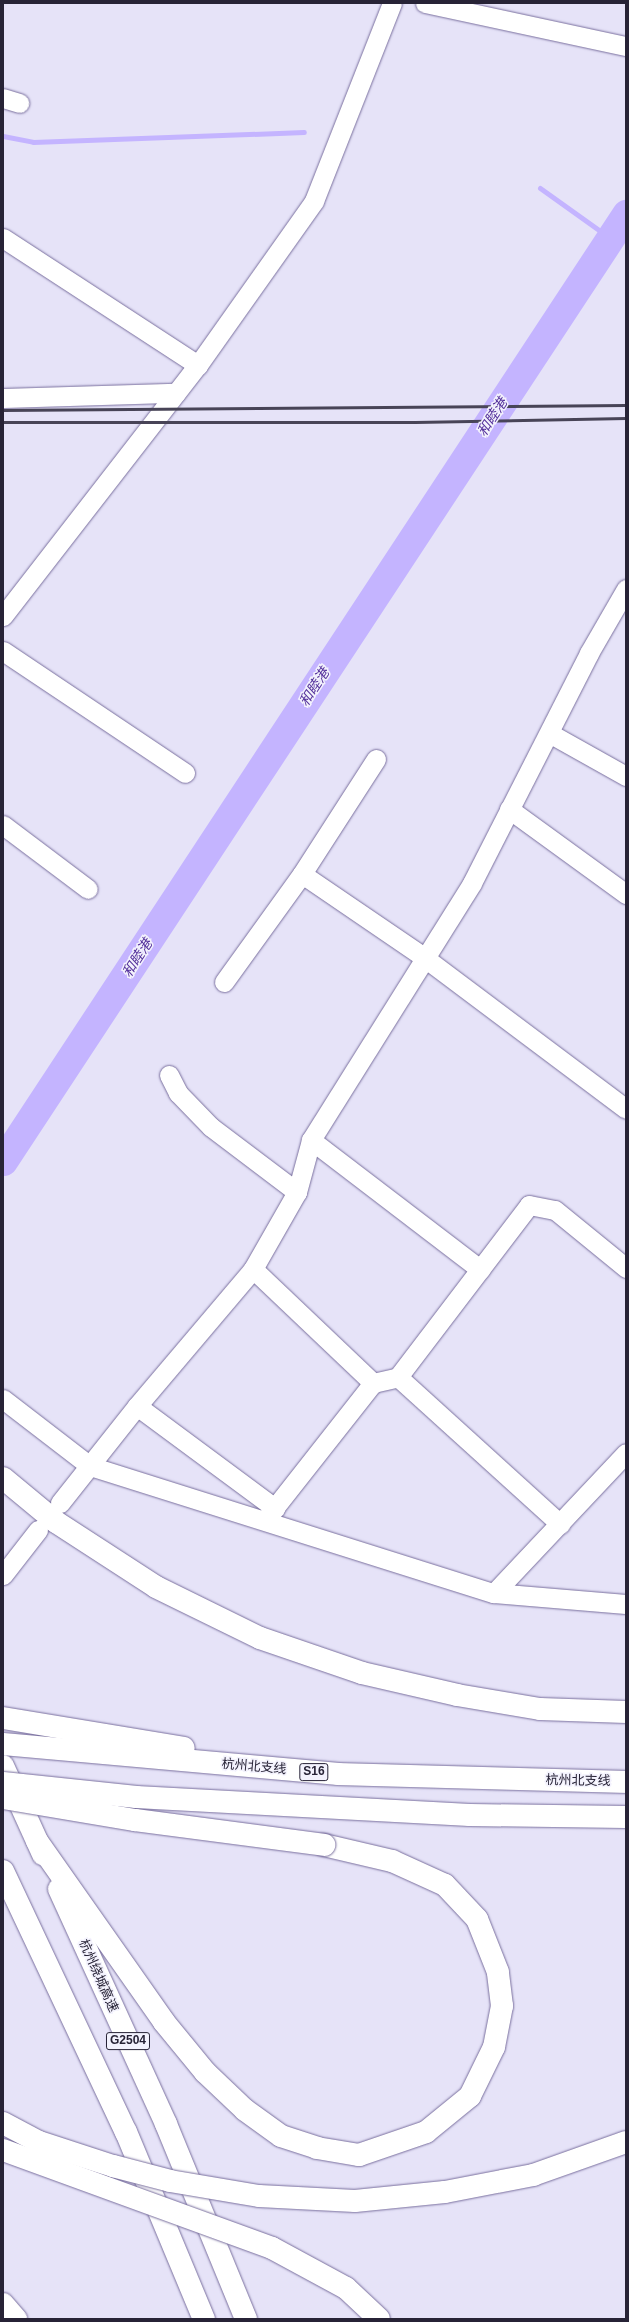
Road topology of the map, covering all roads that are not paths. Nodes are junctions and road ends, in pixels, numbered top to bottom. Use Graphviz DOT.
graph roads {
  1 [pos="392,3"];
  2 [pos="425,3"];
  3 [pos="626,46"];
  4 [pos="3,238"];
  5 [pos="198,365"];
  6 [pos="176,393"];
  7 [pos="3,398"];
  8 [pos="626,589"];
  9 [pos="3,616"];
  10 [pos="3,651"];
  11 [pos="548,733"];
  12 [pos="376,759"];
  13 [pos="185,773"];
  14 [pos="626,776"];
  15 [pos="509,809"];
  16 [pos="3,825"];
  17 [pos="302,874"];
  18 [pos="88,889"];
  19 [pos="626,894"];
  20 [pos="425,958"];
  21 [pos="224,982"];
  22 [pos="169,1075"];
  23 [pos="626,1109"];
  24 [pos="311,1140"];
  25 [pos="297,1192"];
  26 [pos="253,1268"];
  27 [pos="626,1268"];
  28 [pos="480,1269"];
  29 [pos="398,1377"];
  30 [pos="373,1383"];
  31 [pos="3,1399"];
  32 [pos="137,1406"];
  33 [pos="626,1452"];
  34 [pos="90,1466"];
  35 [pos="3,1478"];
  36 [pos="60,1503"];
  37 [pos="270,1514"];
  38 [pos="560,1524"];
  39 [pos="38,1530"];
  40 [pos="3,1575"];
  41 [pos="494,1593"];
  42 [pos="626,1604"];
  43 [pos="626,1712"];
  44 [pos="3,1718"];
  45 [pos="3,1744"];
  46 [pos="3,1766"];
  47 [pos="339,1774"];
  48 [pos="626,1782"];
  49 [pos="3,1783"];
  50 [pos="3,1798"];
  51 [pos="626,1817"];
  52 [pos="37,1840"];
  53 [pos="3,1871"];
  54 [pos="3,2123"];
  55 [pos="626,2142"];
  56 [pos="3,2150"];
  57 [pos="3,2304"];
  58 [pos="16,2319"];
  59 [pos="204,2319"];
  60 [pos="246,2319"];
  61 [pos="379,2319"];
  1 -- 5 [label="street"];
  2 -- 3 [label="street"];
  4 -- 5 [label="street"];
  5 -- 6 [label="street"];
  6 -- 7 [label="street"];
  6 -- 9 [label="street"];
  8 -- 11 [label="street"];
  10 -- 13 [label="street"];
  11 -- 14 [label="street"];
  11 -- 15 [label="street"];
  12 -- 17 [label="street"];
  15 -- 19 [label="street"];
  15 -- 20 [label="street"];
  16 -- 18 [label="street"];
  17 -- 20 [label="street"];
  17 -- 21 [label="street"];
  20 -- 23 [label="street"];
  20 -- 24 [label="street"];
  22 -- 25 [label="street"];
  24 -- 25 [label="street"];
  24 -- 28 [label="street"];
  25 -- 26 [label="street"];
  26 -- 30 [label="street"];
  26 -- 32 [label="street"];
  27 -- 28 [label="street"];
  28 -- 29 [label="street"];
  29 -- 30 [label="street"];
  29 -- 38 [label="street"];
  30 -- 37 [label="street"];
  31 -- 34 [label="street"];
  32 -- 34 [label="street"];
  32 -- 37 [label="street"];
  33 -- 38 [label="street"];
  34 -- 36 [label="street"];
  34 -- 37 [label="street"];
  35 -- 43 [label="highway"];
  37 -- 41 [label="street"];
  38 -- 41 [label="street"];
  39 -- 40 [label="street"];
  41 -- 42 [label="street"];
  44 -- 47 [label="highway"];
  45 -- 47 [label="highway, 杭州北支线 / S16"];
  46 -- 52 [label="highway, 杭州绕城高速 / G2504"];
  47 -- 48 [label="highway, 杭州北支线 / S16"];
  49 -- 51 [label="highway, bridge"];
  50 -- 52 [label="highway, bridge"];
  52 -- 60 [label="highway, 杭州绕城高速 / G2504"];
  53 -- 59 [label="highway, G2504"];
  54 -- 55 [label="highway, bridge"];
  56 -- 61 [label="highway, bridge"];
  57 -- 58 [label="highway"];
}
